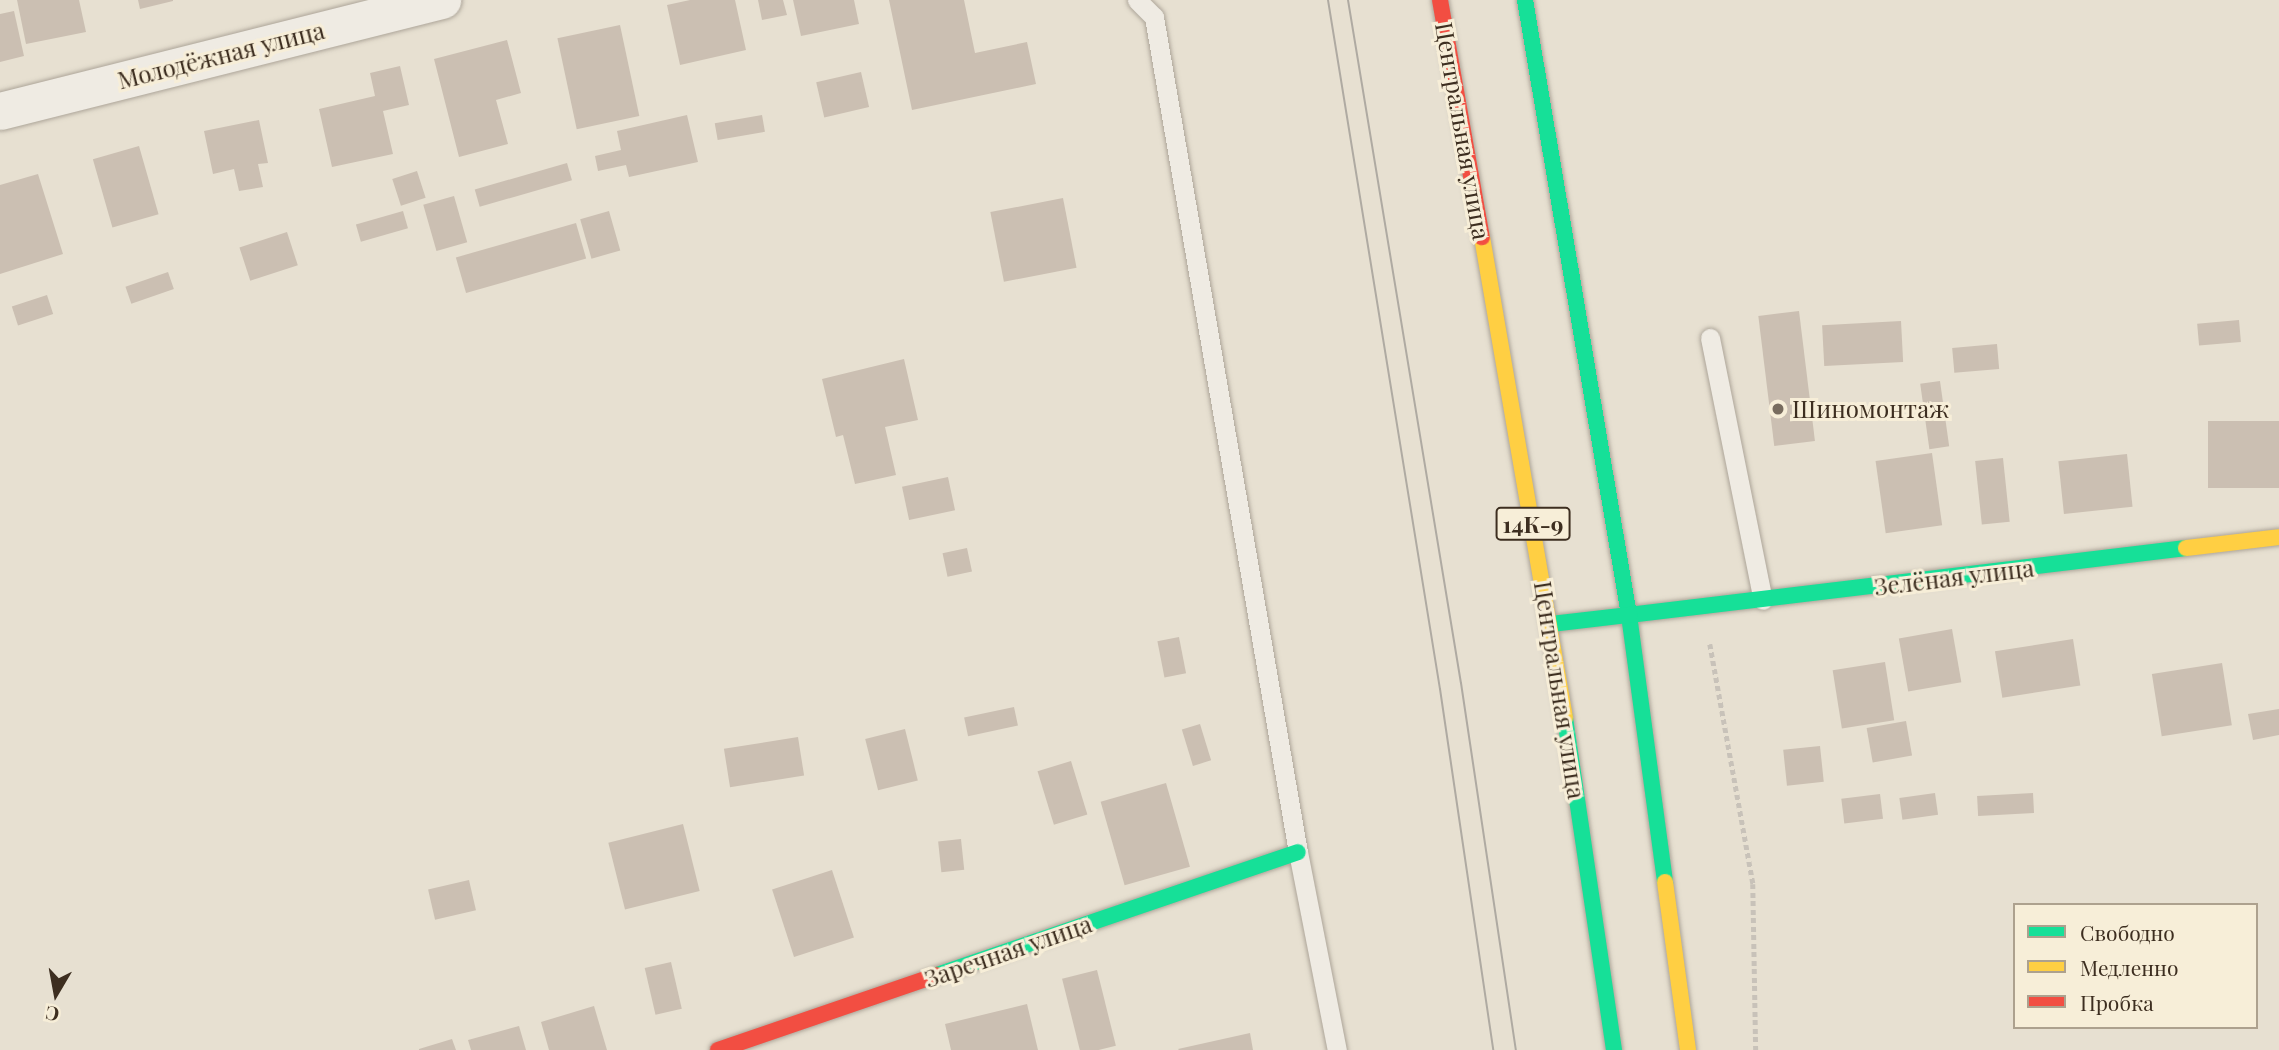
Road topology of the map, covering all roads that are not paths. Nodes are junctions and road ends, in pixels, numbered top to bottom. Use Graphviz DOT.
graph roads {
  1 [pos="442,0"];
  2 [pos="1137,0"];
  3 [pos="1440,0"];
  4 [pos="1525,0"];
  5 [pos="0,111"];
  6 [pos="1710,338"];
  7 [pos="2279,537"];
  8 [pos="1763,600"];
  9 [pos="1629,615"];
  10 [pos="1551,624"];
  11 [pos="1297,852"];
  12 [pos="718,1050"];
  13 [pos="1337,1050"];
  14 [pos="1614,1050"];
  15 [pos="1688,1050"];
  1 -- 5 [label="street, Молодёжная улица"];
  2 -- 11 [label="lane"];
  3 -- 10 [label="main road, Центральная улица / 14К-9"];
  4 -- 9 [label="main road"];
  6 -- 8 [label="lane"];
  7 -- 8 [label="main road, Зелёная улица"];
  8 -- 9 [label="main road, Зелёная улица"];
  9 -- 10 [label="main road, Зелёная улица"];
  9 -- 15 [label="main road"];
  10 -- 14 [label="main road, Центральная улица / 14К-9"];
  11 -- 12 [label="main road, Заречная улица"];
  11 -- 13 [label="lane"];
}
